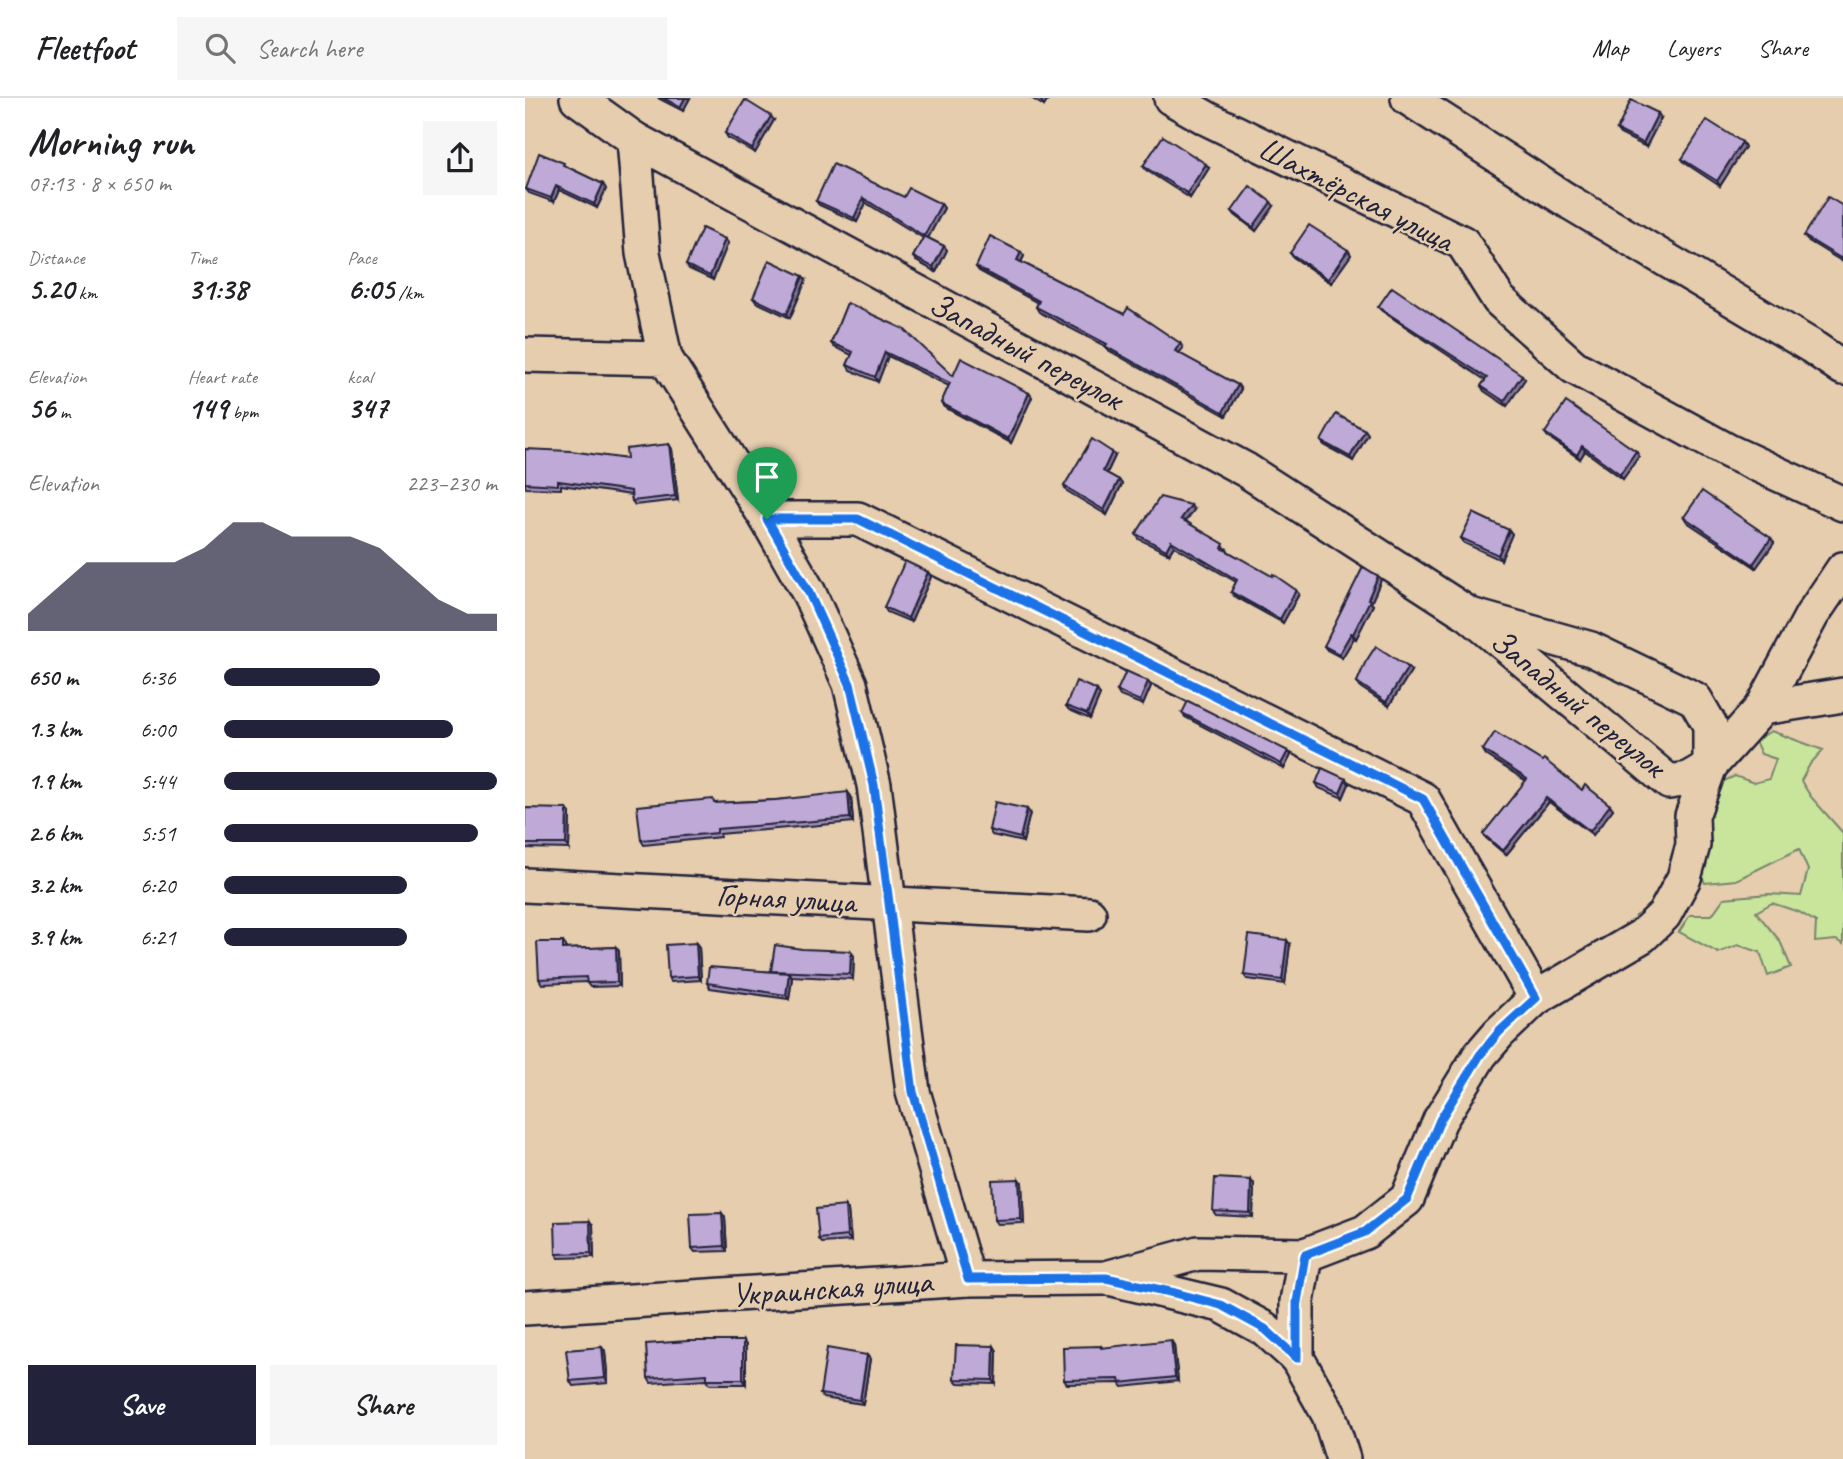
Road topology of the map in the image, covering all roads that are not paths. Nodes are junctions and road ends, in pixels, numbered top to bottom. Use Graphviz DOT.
graph roads {
  1 [pos="577,98"];
  2 [pos="1171,98"];
  3 [pos="1408,98"];
  4 [pos="634,139"];
  5 [pos="525,355"];
  6 [pos="665,358"];
  7 [pos="1843,368"];
  8 [pos="1843,504"];
  9 [pos="767,519"];
  10 [pos="1843,569"];
  11 [pos="1470,615"];
  12 [pos="1843,695"];
  13 [pos="1762,708"];
  14 [pos="1710,766"];
  15 [pos="1669,782"];
  16 [pos="1692,816"];
  17 [pos="525,885"];
  18 [pos="891,903"];
  19 [pos="1089,914"];
  20 [pos="1536,998"];
  21 [pos="1305,1255"];
  22 [pos="1106,1278"];
  23 [pos="968,1279"];
  24 [pos="525,1308"];
  25 [pos="1297,1358"];
  26 [pos="1343,1459"];
  1 -- 4 [label="street, Западный переулок"];
  2 -- 8 [label="street, Шахтёрская улица"];
  3 -- 7 [label="street"];
  4 -- 6 [label="street"];
  4 -- 11 [label="street, Западный переулок"];
  5 -- 6 [label="street"];
  6 -- 9 [label="street"];
  9 -- 18 [label="street"];
  9 -- 20 [label="street"];
  10 -- 13 [label="street"];
  11 -- 14 [label="street, Западный переулок"];
  11 -- 15 [label="street, Западный переулок"];
  12 -- 13 [label="street"];
  13 -- 14 [label="street"];
  14 -- 15 [label="street, Западный переулок"];
  14 -- 16 [label="street"];
  15 -- 16 [label="street"];
  16 -- 20 [label="street"];
  17 -- 18 [label="street, Горная улица"];
  18 -- 19 [label="street, Горная улица"];
  18 -- 23 [label="street"];
  20 -- 21 [label="street"];
  21 -- 22 [label="street, Украинская улица"];
  21 -- 25 [label="street"];
  22 -- 23 [label="street, Украинская улица"];
  22 -- 25 [label="street"];
  23 -- 24 [label="street, Украинская улица"];
  25 -- 26 [label="street"];
}
